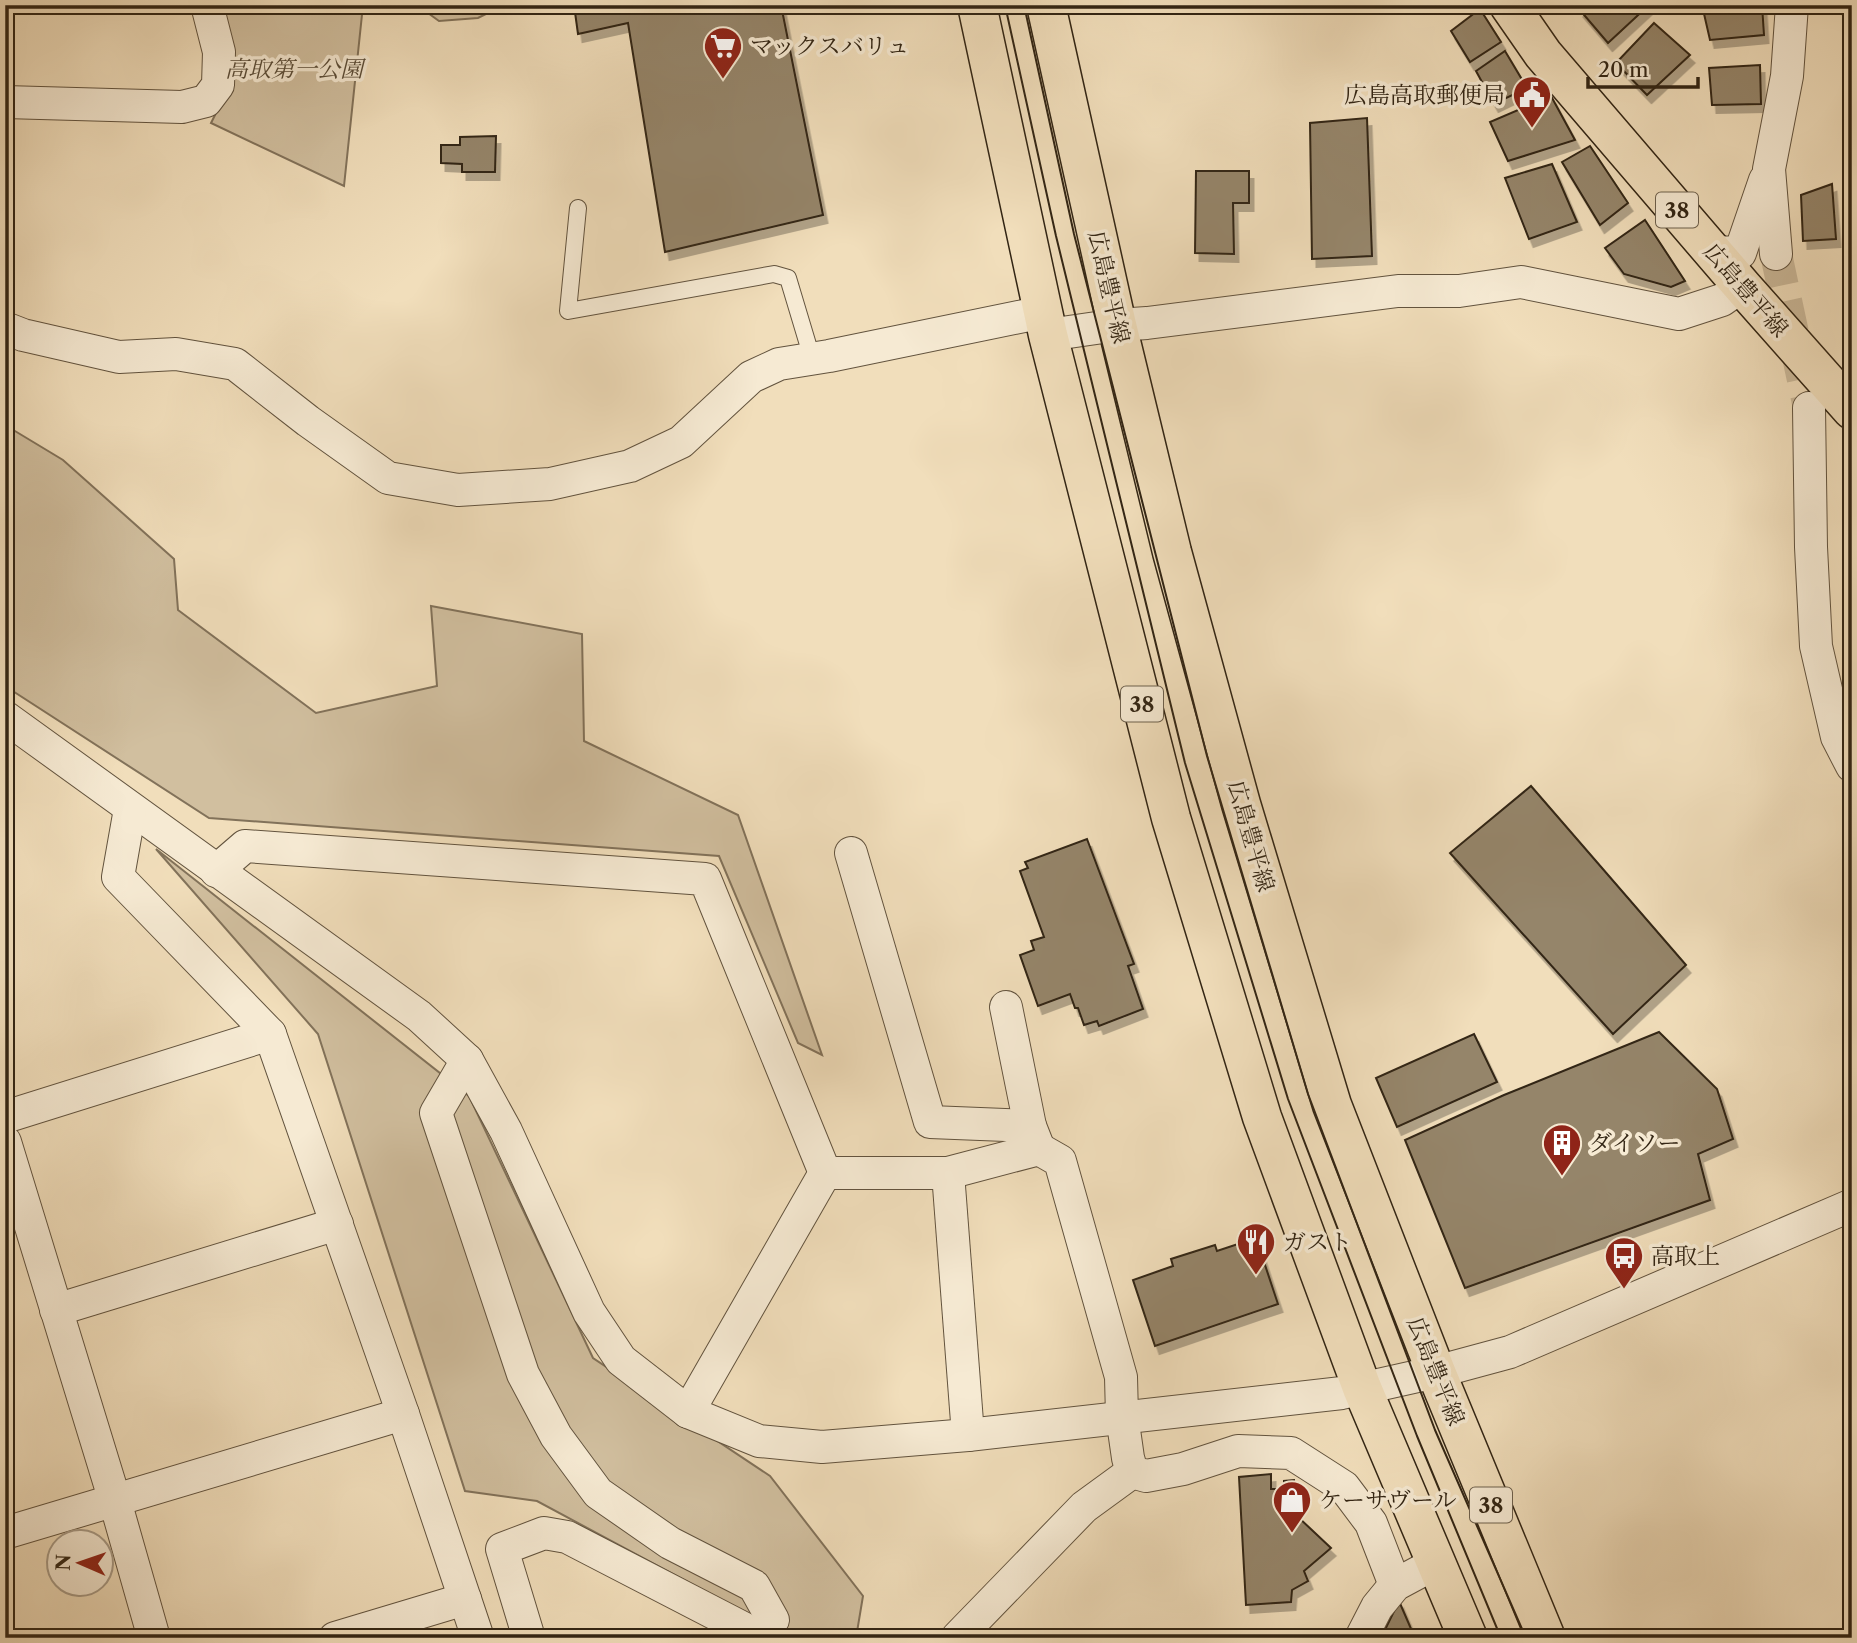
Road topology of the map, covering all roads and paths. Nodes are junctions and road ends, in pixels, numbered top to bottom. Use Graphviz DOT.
graph roads {
  1 [pos="207,5"];
  2 [pos="977,5"];
  3 [pos="1046,5"];
  4 [pos="1509,5"];
  5 [pos="1792,5"];
  6 [pos="5,102"];
  7 [pos="1769,169"];
  8 [pos="578,208"];
  9 [pos="1713,252"];
  10 [pos="1776,254"];
  11 [pos="1742,286"];
  12 [pos="1046,324"];
  13 [pos="1117,324"];
  14 [pos="5,328"];
  15 [pos="812,358"];
  16 [pos="1809,408"];
  17 [pos="1852,410"];
  18 [pos="5,717"];
  19 [pos="1852,766"];
  20 [pos="130,809"];
  21 [pos="851,853"];
  22 [pos="216,871"];
  23 [pos="1006,1007"];
  24 [pos="270,1034"];
  25 [pos="467,1060"];
  26 [pos="5,1117"];
  27 [pos="1034,1138"];
  28 [pos="5,1142"];
  29 [pos="825,1173"];
  30 [pos="948,1173"];
  31 [pos="1852,1205"];
  32 [pos="337,1224"];
  33 [pos="56,1310"];
  34 [pos="1436,1372"];
  35 [pos="1362,1388"];
  36 [pos="688,1412"];
  37 [pos="403,1414"];
  38 [pos="1122,1416"];
  39 [pos="968,1435"];
  40 [pos="1132,1472"];
  41 [pos="115,1501"];
  42 [pos="5,1533"];
  43 [pos="1436,1563"];
  44 [pos="1395,1585"];
  45 [pos="465,1599"];
  46 [pos="154,1638"];
  47 [pos="335,1638"];
  48 [pos="478,1638"];
  49 [pos="529,1638"];
  50 [pos="756,1638"];
  51 [pos="957,1638"];
  52 [pos="1362,1638"];
  53 [pos="1468,1638"];
  54 [pos="1546,1638"];
  1 -- 6 [label="street"];
  2 -- 12 [label="main road, 38"];
  3 -- 13 [label="main road, 広島豊平線 / 38"];
  4 -- 9 [label="main road, 広島豊平線 / 38"];
  5 -- 7 [label="street"];
  7 -- 9 [label="street"];
  7 -- 10 [label="street"];
  8 -- 15 [label="lane"];
  9 -- 11 [label="main road, 広島豊平線 / 38"];
  11 -- 13 [label="street"];
  11 -- 17 [label="main road, 広島豊平線 / 38"];
  12 -- 13 [label="street"];
  12 -- 15 [label="street"];
  12 -- 35 [label="main road, 38"];
  13 -- 34 [label="main road, 広島豊平線 / 38"];
  14 -- 15 [label="street"];
  16 -- 19 [label="street"];
  18 -- 20 [label="street"];
  20 -- 22 [label="street"];
  20 -- 24 [label="street"];
  21 -- 27 [label="street"];
  22 -- 25 [label="street"];
  22 -- 29 [label="street"];
  23 -- 27 [label="street"];
  24 -- 26 [label="street"];
  24 -- 32 [label="street"];
  25 -- 36 [label="street"];
  25 -- 50 [label="street"];
  27 -- 30 [label="street"];
  27 -- 38 [label="street"];
  28 -- 33 [label="street"];
  29 -- 30 [label="street"];
  29 -- 36 [label="street"];
  30 -- 39 [label="street"];
  31 -- 34 [label="street"];
  32 -- 33 [label="street"];
  32 -- 37 [label="street"];
  33 -- 41 [label="street"];
  34 -- 35 [label="street"];
  34 -- 54 [label="main road, 広島豊平線 / 38"];
  35 -- 38 [label="street"];
  35 -- 43 [label="main road, 38"];
  36 -- 39 [label="street"];
  37 -- 41 [label="street"];
  37 -- 45 [label="street"];
  38 -- 39 [label="street"];
  38 -- 40 [label="street"];
  40 -- 44 [label="street"];
  40 -- 51 [label="street"];
  41 -- 42 [label="street"];
  41 -- 46 [label="street"];
  43 -- 44 [label="street"];
  43 -- 53 [label="main road, 38"];
  44 -- 52 [label="street"];
  45 -- 47 [label="street"];
  45 -- 48 [label="street"];
  49 -- 50 [label="street"];
}
